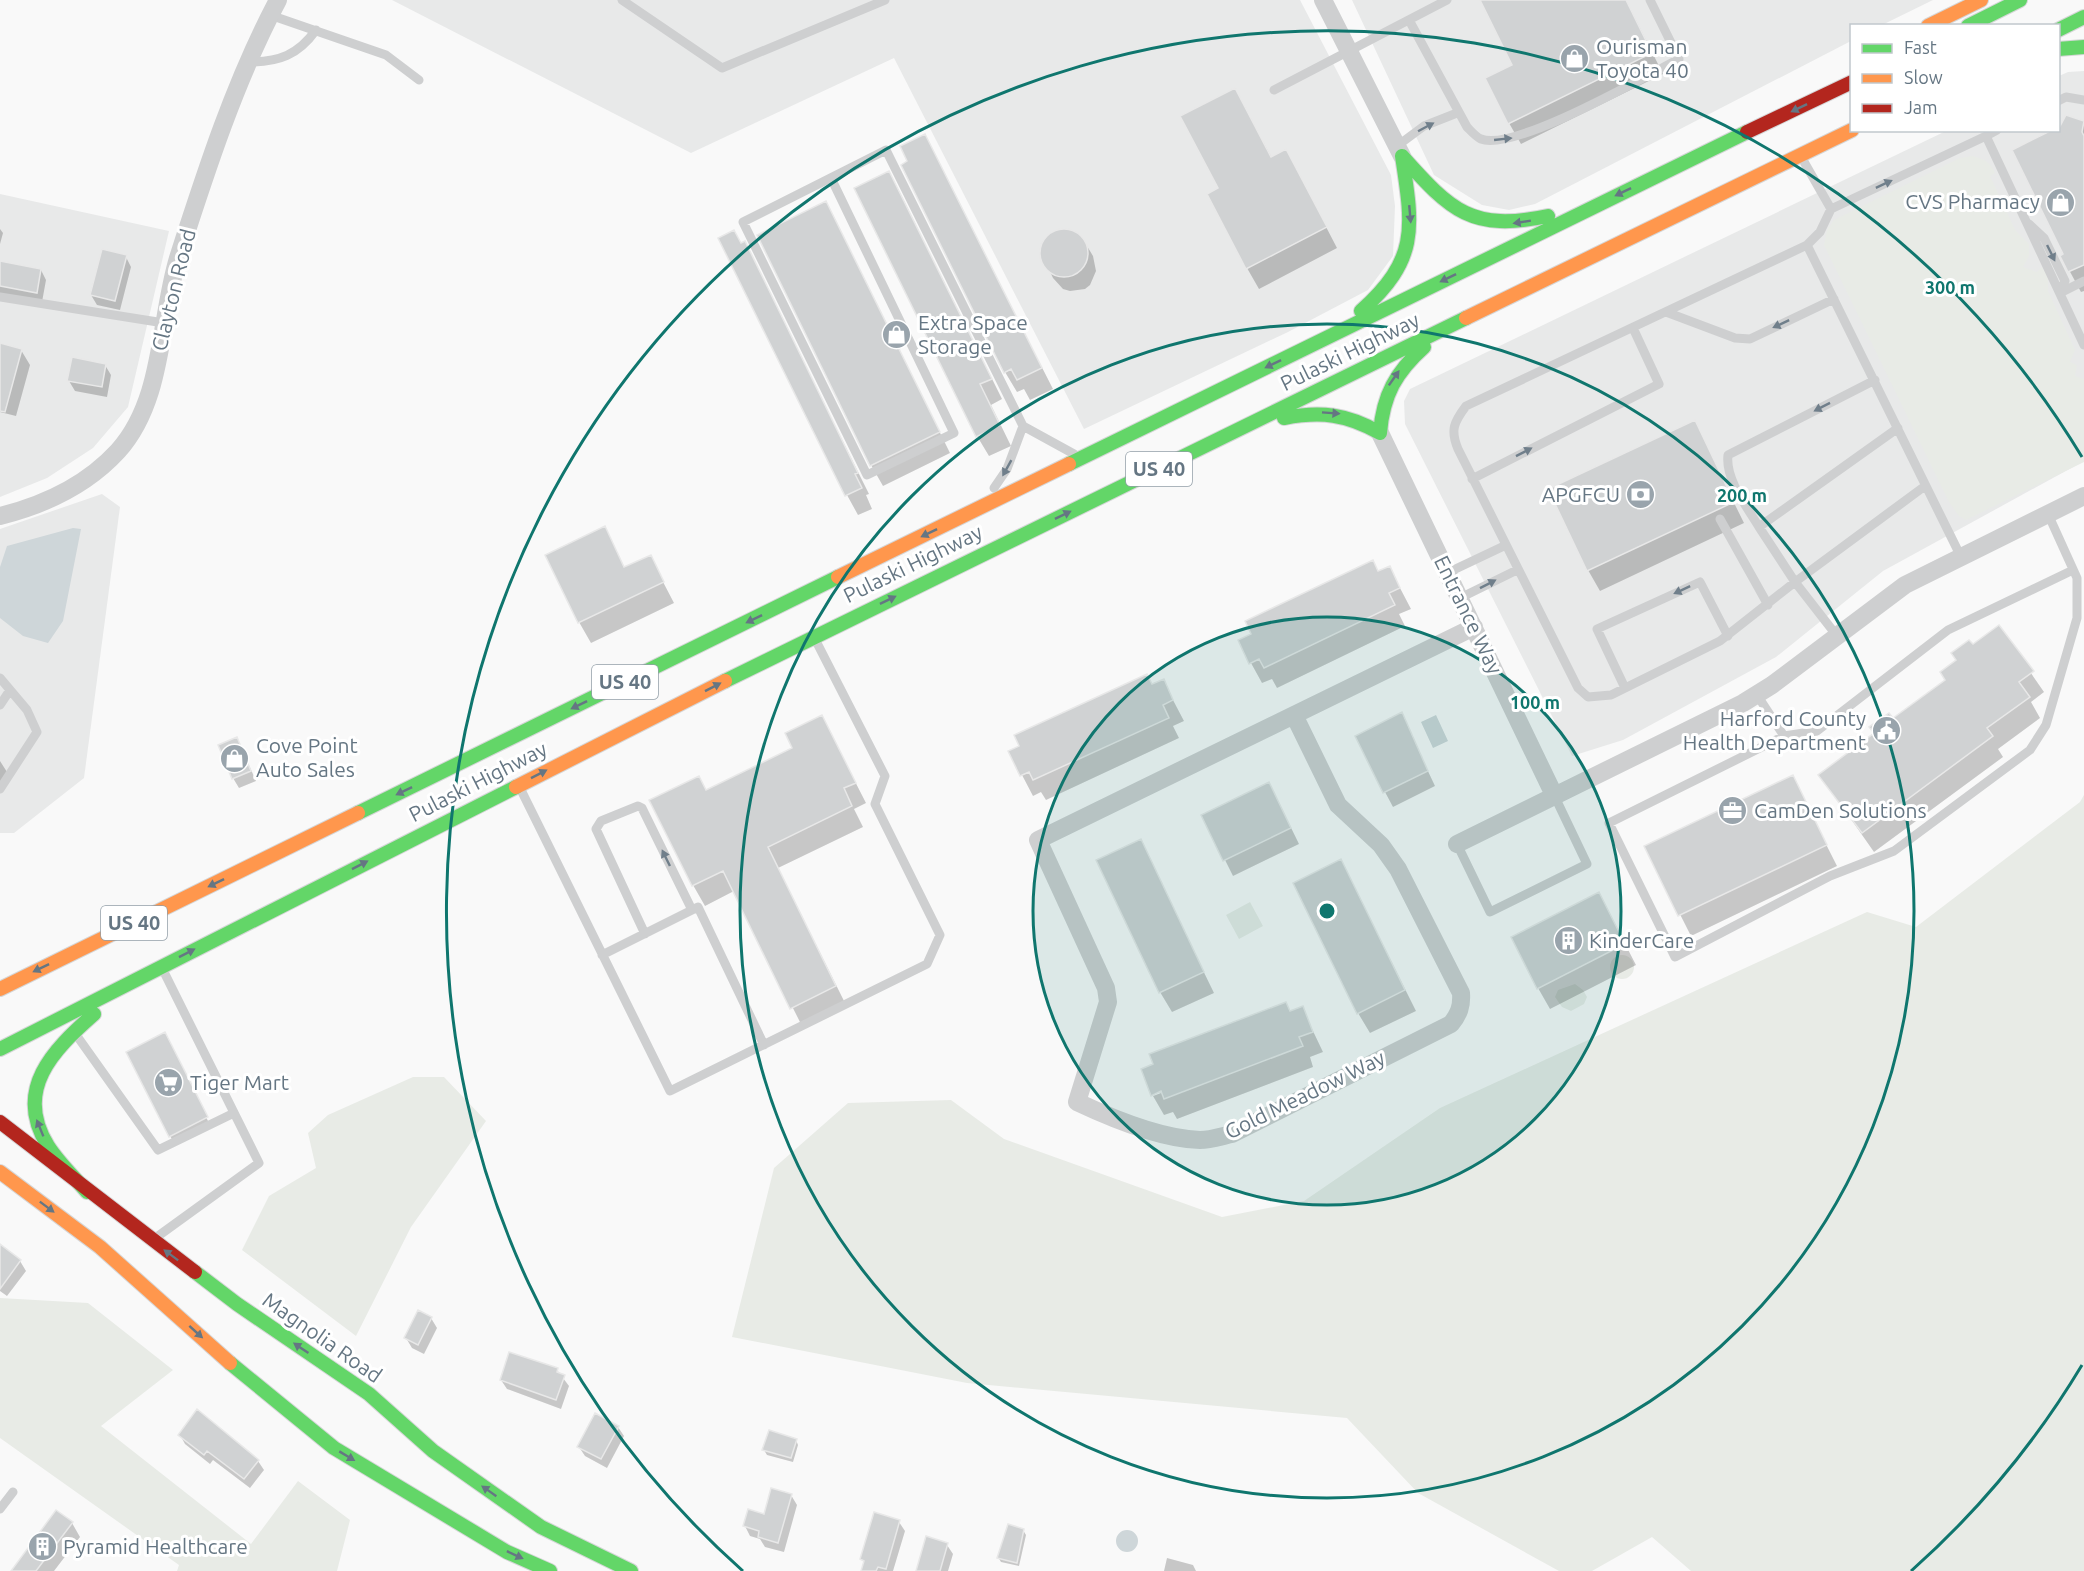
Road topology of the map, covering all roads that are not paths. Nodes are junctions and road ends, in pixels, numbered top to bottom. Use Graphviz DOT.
graph roads {
  1 [pos="622,0"];
  2 [pos="885,0"];
  3 [pos="1323,0"];
  4 [pos="1447,0"];
  5 [pos="1650,0"];
  6 [pos="1981,0"];
  7 [pos="2020,0"];
  8 [pos="274,8"];
  9 [pos="2084,17"];
  10 [pos="1409,20"];
  11 [pos="1932,24"];
  12 [pos="1972,24"];
  13 [pos="2060,29"];
  14 [pos="316,30"];
  15 [pos="2084,47"];
  16 [pos="2060,49"];
  17 [pos="1348,51"];
  18 [pos="249,62"];
  19 [pos="419,80"];
  20 [pos="1850,82"];
  21 [pos="1274,90"];
  22 [pos="2060,100"];
  23 [pos="2084,100"];
  24 [pos="1457,112"];
  25 [pos="1850,130"];
  26 [pos="1993,132"];
  27 [pos="1986,136"];
  28 [pos="1400,151"];
  29 [pos="1801,155"];
  30 [pos="831,178"];
  31 [pos="1599,203"];
  32 [pos="1831,209"];
  33 [pos="1807,245"];
  34 [pos="2084,281"];
  35 [pos="2060,293"];
  36 [pos="0,297"];
  37 [pos="1834,299"];
  38 [pos="1666,312"];
  39 [pos="164,323"];
  40 [pos="1445,328"];
  41 [pos="1633,328"];
  42 [pos="1339,331"];
  43 [pos="2084,345"];
  44 [pos="1875,380"];
  45 [pos="1252,423"];
  46 [pos="1023,426"];
  47 [pos="1898,428"];
  48 [pos="1380,434"];
  49 [pos="1082,458"];
  50 [pos="1472,479"];
  51 [pos="1925,486"];
  52 [pos="2084,496"];
  53 [pos="982,507"];
  54 [pos="2048,514"];
  55 [pos="0,516"];
  56 [pos="1720,519"];
  57 [pos="1759,527"];
  58 [pos="1504,546"];
  59 [pos="1961,557"];
  60 [pos="1517,570"];
  61 [pos="2073,570"];
  62 [pos="1447,573"];
  63 [pos="1795,582"];
  64 [pos="1460,598"];
  65 [pos="1768,605"];
  66 [pos="1474,627"];
  67 [pos="814,636"];
  68 [pos="1728,636"];
  69 [pos="1837,636"];
  70 [pos="0,678"];
  71 [pos="1625,688"];
  72 [pos="10,690"];
  73 [pos="1757,695"];
  74 [pos="0,705"];
  75 [pos="1294,715"];
  76 [pos="1784,736"];
  77 [pos="518,785"];
  78 [pos="0,789"];
  79 [pos="1556,797"];
  80 [pos="1457,844"];
  81 [pos="692,910"];
  82 [pos="645,934"];
  83 [pos="602,955"];
  84 [pos="161,966"];
  85 [pos="0,989"];
  86 [pos="74,1032"];
  87 [pos="764,1045"];
  88 [pos="0,1049"];
  89 [pos="234,1113"];
  90 [pos="0,1122"];
  91 [pos="0,1172"];
  92 [pos="87,1192"];
  93 [pos="152,1240"];
  94 [pos="13,1492"];
  95 [pos="0,1509"];
  96 [pos="550,1571"];
  97 [pos="631,1571"];
  1 -- 2 [label="lane"];
  3 -- 17 [label="street"];
  4 -- 10 [label="lane"];
  24 -- 5 [label="lane, one-way"];
  6 -- 11 [label="main road"];
  7 -- 12 [label="main road"];
  8 -- 14 [label="lane"];
  8 -- 18 [label="street, Clayton Road"];
  9 -- 13 [label="main road"];
  10 -- 17 [label="lane"];
  10 -- 24 [label="lane"];
  14 -- 18 [label="lane"];
  14 -- 19 [label="lane"];
  15 -- 16 [label="main road"];
  17 -- 21 [label="lane"];
  17 -- 28 [label="street"];
  18 -- 39 [label="street, Clayton Road"];
  20 -- 31 [label="main road, Pulaski Highway / US 40, one-way"];
  22 -- 23 [label="lane"];
  28 -- 24 [label="lane, one-way"];
  25 -- 29 [label="main road, Pulaski Highway / US 40"];
  26 -- 27 [label="lane"];
  32 -- 27 [label="lane, one-way"];
  27 -- 35 [label="lane"];
  31 -- 28 [label="main road, one-way"];
  28 -- 42 [label="main road, one-way"];
  29 -- 32 [label="lane"];
  29 -- 40 [label="main road, Pulaski Highway / US 40"];
  30 -- 30 [label="lane"];
  30 -- 46 [label="lane"];
  31 -- 42 [label="main road, Pulaski Highway / US 40, one-way"];
  32 -- 33 [label="lane"];
  33 -- 37 [label="lane"];
  33 -- 38 [label="lane"];
  34 -- 35 [label="lane"];
  35 -- 43 [label="lane"];
  36 -- 39 [label="lane"];
  37 -- 38 [label="lane, one-way"];
  37 -- 44 [label="lane"];
  38 -- 41 [label="lane"];
  39 -- 55 [label="street, Clayton Road"];
  40 -- 45 [label="main road, Pulaski Highway / US 40"];
  48 -- 40 [label="main road, one-way"];
  41 -- 50 [label="lane"];
  50 -- 41 [label="lane, one-way"];
  42 -- 49 [label="main road, Pulaski Highway / US 40, one-way"];
  44 -- 47 [label="lane"];
  44 -- 57 [label="lane, one-way"];
  45 -- 48 [label="main road, one-way"];
  67 -- 45 [label="main road, Pulaski Highway / US 40, one-way"];
  46 -- 49 [label="lane"];
  46 -- 53 [label="lane, one-way"];
  47 -- 51 [label="lane"];
  47 -- 57 [label="lane"];
  48 -- 62 [label="street, Entrance Way"];
  49 -- 53 [label="main road, Pulaski Highway / US 40"];
  50 -- 58 [label="lane"];
  51 -- 59 [label="lane"];
  51 -- 63 [label="lane"];
  52 -- 54 [label="street"];
  53 -- 85 [label="main road, Pulaski Highway / US 40, one-way"];
  54 -- 59 [label="street"];
  54 -- 61 [label="lane"];
  56 -- 65 [label="lane"];
  57 -- 63 [label="lane"];
  58 -- 60 [label="lane"];
  58 -- 62 [label="lane"];
  59 -- 69 [label="street"];
  64 -- 60 [label="lane, one-way"];
  60 -- 71 [label="lane"];
  61 -- 76 [label="lane"];
  61 -- 76 [label="lane"];
  62 -- 64 [label="street, Entrance Way"];
  63 -- 65 [label="lane"];
  63 -- 69 [label="lane"];
  64 -- 66 [label="street, Entrance Way"];
  65 -- 68 [label="lane"];
  66 -- 75 [label="street, Gold Meadow Way"];
  66 -- 79 [label="street, Entrance Way"];
  77 -- 67 [label="main road, Pulaski Highway / US 40, one-way"];
  67 -- 87 [label="lane"];
  68 -- 71 [label="lane"];
  68 -- 71 [label="lane, one-way"];
  69 -- 73 [label="street"];
  70 -- 72 [label="lane"];
  72 -- 74 [label="lane"];
  72 -- 78 [label="lane"];
  73 -- 76 [label="lane"];
  73 -- 79 [label="street"];
  75 -- 75 [label="street, Gold Meadow Way"];
  77 -- 83 [label="lane"];
  84 -- 77 [label="main road, Pulaski Highway / US 40, one-way"];
  79 -- 80 [label="street"];
  79 -- 80 [label="lane"];
  81 -- 82 [label="lane"];
  81 -- 82 [label="lane, one-way"];
  81 -- 87 [label="lane"];
  82 -- 83 [label="lane"];
  83 -- 87 [label="lane"];
  84 -- 86 [label="main road"];
  84 -- 88 [label="main road, Pulaski Highway / US 40"];
  84 -- 89 [label="lane"];
  86 -- 89 [label="lane"];
  92 -- 86 [label="main road, one-way"];
  89 -- 93 [label="lane"];
  90 -- 92 [label="main road, Magnolia Road"];
  91 -- 96 [label="main road, one-way"];
  92 -- 93 [label="main road, Magnolia Road"];
  97 -- 93 [label="main road, Magnolia Road, one-way"];
  94 -- 95 [label="lane"];
}
